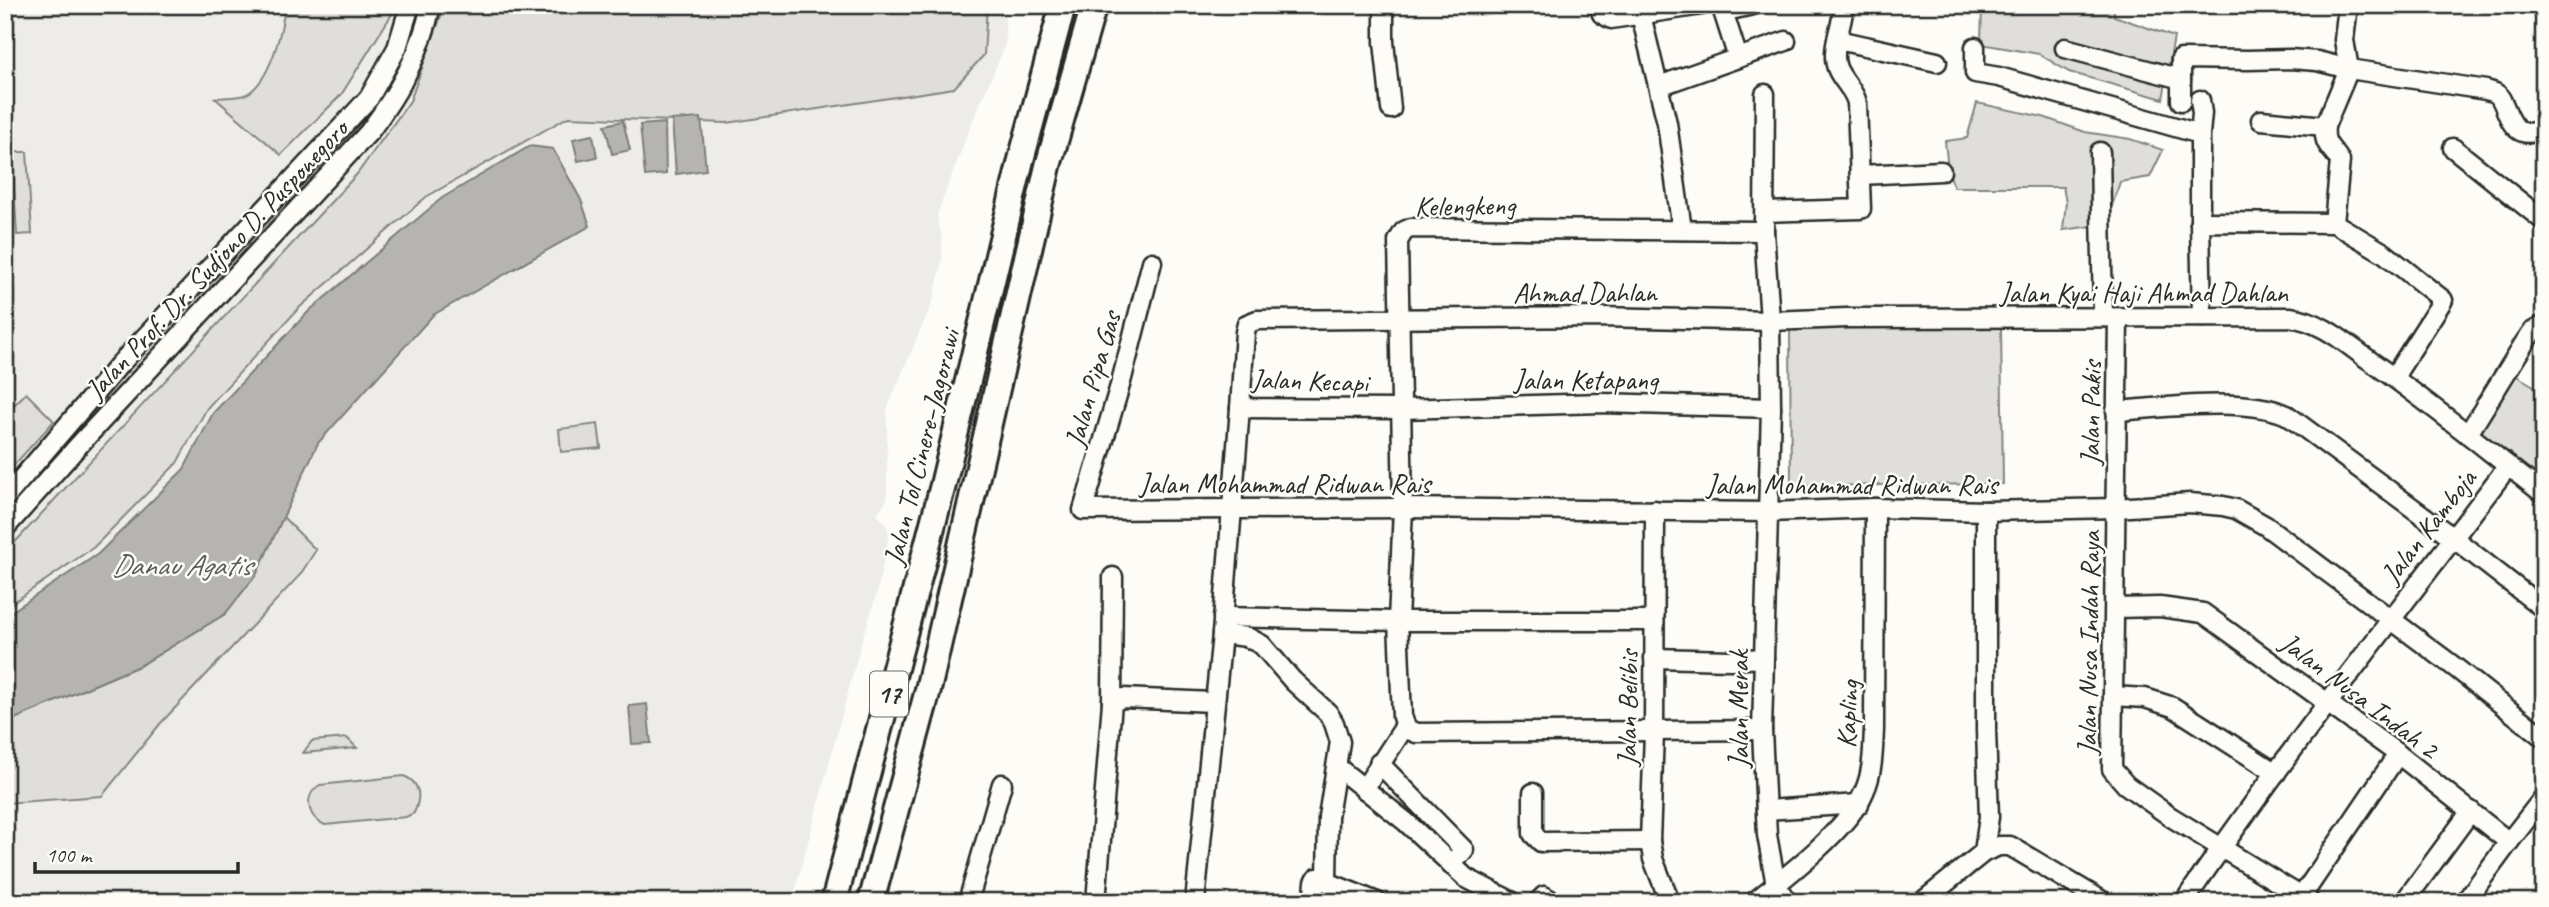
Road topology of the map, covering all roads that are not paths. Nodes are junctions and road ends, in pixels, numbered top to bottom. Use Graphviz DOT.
graph roads {
  1 [pos="410,5"];
  2 [pos="431,5"];
  3 [pos="1063,5"];
  4 [pos="1094,5"];
  5 [pos="1384,5"];
  6 [pos="1599,5"];
  7 [pos="1702,5"];
  8 [pos="1723,5"];
  9 [pos="1753,5"];
  10 [pos="1844,5"];
  11 [pos="2348,5"];
  12 [pos="1641,15"];
  13 [pos="1839,40"];
  14 [pos="1786,41"];
  15 [pos="1975,47"];
  16 [pos="2065,48"];
  17 [pos="1738,58"];
  18 [pos="1937,62"];
  19 [pos="2349,69"];
  20 [pos="2181,79"];
  21 [pos="1659,86"];
  22 [pos="1765,94"];
  23 [pos="2200,100"];
  24 [pos="2181,101"];
  25 [pos="1391,109"];
  26 [pos="2261,120"];
  27 [pos="2325,126"];
  28 [pos="2544,128"];
  29 [pos="2200,134"];
  30 [pos="2453,148"];
  31 [pos="318,152"];
  32 [pos="2100,152"];
  33 [pos="350,154"];
  34 [pos="1941,171"];
  35 [pos="1860,176"];
  36 [pos="1765,212"];
  37 [pos="2544,221"];
  38 [pos="2200,222"];
  39 [pos="2334,223"];
  40 [pos="1682,230"];
  41 [pos="1764,231"];
  42 [pos="1152,262"];
  43 [pos="184,298"];
  44 [pos="200,314"];
  45 [pos="2202,317"];
  46 [pos="2111,318"];
  47 [pos="1401,320"];
  48 [pos="1770,321"];
  49 [pos="2544,325"];
  50 [pos="2394,377"];
  51 [pos="1240,408"];
  52 [pos="1771,408"];
  53 [pos="1402,409"];
  54 [pos="2116,411"];
  55 [pos="2468,434"];
  56 [pos="2508,466"];
  57 [pos="30,468"];
  58 [pos="45,482"];
  59 [pos="2544,494"];
  60 [pos="5,498"];
  61 [pos="1402,508"];
  62 [pos="1875,508"];
  63 [pos="2115,508"];
  64 [pos="1230,509"];
  65 [pos="1083,510"];
  66 [pos="1655,510"];
  67 [pos="1986,511"];
  68 [pos="1767,512"];
  69 [pos="5,528"];
  70 [pos="2452,537"];
  71 [pos="1113,577"];
  72 [pos="2115,608"];
  73 [pos="2544,609"];
  74 [pos="2390,618"];
  75 [pos="1398,621"];
  76 [pos="1654,621"];
  77 [pos="1223,625"];
  78 [pos="1654,658"];
  79 [pos="1764,658"];
  80 [pos="2113,696"];
  81 [pos="1213,702"];
  82 [pos="1112,703"];
  83 [pos="2327,703"];
  84 [pos="1405,726"];
  85 [pos="1762,730"];
  86 [pos="1654,733"];
  87 [pos="2544,738"];
  88 [pos="2398,754"];
  89 [pos="1379,763"];
  90 [pos="1337,767"];
  91 [pos="2276,773"];
  92 [pos="1002,784"];
  93 [pos="1364,789"];
  94 [pos="1533,793"];
  95 [pos="2544,797"];
  96 [pos="1859,804"];
  97 [pos="1766,810"];
  98 [pos="2471,811"];
  99 [pos="1989,817"];
  100 [pos="1650,841"];
  101 [pos="2509,842"];
  102 [pos="2010,846"];
  103 [pos="2222,847"];
  104 [pos="1984,852"];
  105 [pos="1451,865"];
  106 [pos="1327,881"];
  107 [pos="1776,885"];
  108 [pos="2306,899"];
  109 [pos="834,902"];
  110 [pos="871,902"];
  111 [pos="968,902"];
  112 [pos="1096,902"];
  113 [pos="1195,902"];
  114 [pos="1313,902"];
  115 [pos="1377,902"];
  116 [pos="1513,902"];
  117 [pos="1538,902"];
  118 [pos="1554,902"];
  119 [pos="1670,902"];
  120 [pos="1754,902"];
  121 [pos="1787,902"];
  122 [pos="1922,902"];
  123 [pos="2104,902"];
  124 [pos="2185,902"];
  125 [pos="2404,902"];
  126 [pos="2465,902"];
  1 -- 31 [label="street, Jalan Prof. Dr. Sudjono D. Pusponegoro"];
  2 -- 33 [label="street, Jalan Prof. Dr. Sudjono D. Pusponegoro"];
  3 -- 109 [label="highway, Jalan Tol Cinere–Jagorawi / 17"];
  4 -- 110 [label="highway, 17"];
  5 -- 25 [label="street"];
  6 -- 12 [label="street"];
  7 -- 12 [label="street"];
  8 -- 9 [label="street"];
  8 -- 17 [label="street"];
  10 -- 13 [label="street"];
  11 -- 19 [label="street"];
  12 -- 21 [label="street"];
  13 -- 18 [label="street"];
  13 -- 35 [label="street"];
  14 -- 17 [label="street"];
  15 -- 29 [label="street"];
  16 -- 20 [label="street"];
  17 -- 21 [label="street"];
  19 -- 20 [label="street"];
  19 -- 27 [label="street"];
  19 -- 28 [label="street"];
  20 -- 24 [label="street"];
  21 -- 40 [label="street"];
  22 -- 36 [label="street"];
  23 -- 29 [label="street"];
  26 -- 27 [label="street"];
  27 -- 39 [label="street"];
  29 -- 38 [label="street"];
  30 -- 37 [label="street"];
  31 -- 33 [label="street"];
  31 -- 43 [label="street, Jalan Prof. Dr. Sudjono D. Pusponegoro"];
  32 -- 46 [label="street, Jalan Pakis"];
  33 -- 44 [label="street, Jalan Prof. Dr. Sudjono D. Pusponegoro"];
  34 -- 35 [label="street"];
  35 -- 36 [label="street"];
  36 -- 41 [label="street"];
  38 -- 39 [label="street"];
  38 -- 45 [label="street"];
  39 -- 50 [label="street"];
  40 -- 41 [label="street, Kelengkeng"];
  40 -- 47 [label="street, Kelengkeng"];
  41 -- 48 [label="street"];
  42 -- 65 [label="street, Jalan Pipa Gas"];
  43 -- 44 [label="street"];
  43 -- 57 [label="street, Jalan Prof. Dr. Sudjono D. Pusponegoro"];
  44 -- 58 [label="street, Jalan Prof. Dr. Sudjono D. Pusponegoro"];
  45 -- 46 [label="street, Jalan Kyai Haji Ahmad Dahlan"];
  45 -- 50 [label="street, Jalan Kyai Haji Ahmad Dahlan"];
  46 -- 48 [label="street, Jalan Kyai Haji Ahmad Dahlan"];
  46 -- 54 [label="street, Jalan Pakis"];
  47 -- 48 [label="street, Ahmad Dahlan"];
  47 -- 51 [label="street, Jalan Kecapi"];
  47 -- 53 [label="street, Kelengkeng"];
  48 -- 52 [label="street"];
  49 -- 55 [label="street"];
  50 -- 55 [label="street, Jalan Kyai Haji Ahmad Dahlan"];
  51 -- 53 [label="street, Jalan Kecapi"];
  51 -- 64 [label="street"];
  52 -- 53 [label="street, Jalan Ketapang"];
  52 -- 68 [label="street"];
  53 -- 61 [label="street, Kelengkeng"];
  54 -- 63 [label="street, Jalan Pakis"];
  54 -- 70 [label="street"];
  55 -- 56 [label="street, Jalan Kyai Haji Ahmad Dahlan"];
  56 -- 59 [label="street, Jalan Kyai Haji Ahmad Dahlan"];
  56 -- 70 [label="street, Jalan Kamboja"];
  57 -- 58 [label="street"];
  57 -- 60 [label="street, Jalan Prof. Dr. Sudjono D. Pusponegoro"];
  58 -- 69 [label="street, Jalan Prof. Dr. Sudjono D. Pusponegoro"];
  61 -- 64 [label="street, Jalan Mohammad Ridwan Rais"];
  61 -- 66 [label="street, Jalan Mohammad Ridwan Rais"];
  61 -- 75 [label="street, Kelengkeng"];
  62 -- 67 [label="street, Jalan Mohammad Ridwan Rais"];
  62 -- 68 [label="street, Jalan Mohammad Ridwan Rais"];
  62 -- 96 [label="street, Kapling"];
  63 -- 67 [label="street, Jalan Mohammad Ridwan Rais"];
  63 -- 72 [label="street, Jalan Nusa Indah Raya"];
  63 -- 74 [label="street, Jalan Mohammad Ridwan Rais"];
  64 -- 65 [label="street, Jalan Mohammad Ridwan Rais"];
  64 -- 77 [label="street"];
  66 -- 68 [label="street, Jalan Mohammad Ridwan Rais"];
  66 -- 76 [label="street, Jalan Belibis"];
  67 -- 99 [label="street"];
  68 -- 79 [label="street, Jalan Merak"];
  70 -- 73 [label="street"];
  70 -- 74 [label="street, Jalan Kamboja"];
  71 -- 82 [label="street"];
  72 -- 80 [label="street, Jalan Nusa Indah Raya"];
  72 -- 83 [label="street, Jalan Nusa Indah 2"];
  74 -- 83 [label="street"];
  74 -- 87 [label="street, Jalan Mohammad Ridwan Rais"];
  75 -- 76 [label="street"];
  75 -- 77 [label="street"];
  75 -- 84 [label="street, Kelengkeng"];
  76 -- 78 [label="street, Jalan Belibis"];
  77 -- 81 [label="street"];
  77 -- 90 [label="street"];
  78 -- 79 [label="street"];
  78 -- 86 [label="street, Jalan Belibis"];
  79 -- 85 [label="street, Jalan Merak"];
  80 -- 91 [label="street"];
  80 -- 103 [label="street, Jalan Nusa Indah Raya"];
  81 -- 82 [label="street"];
  81 -- 113 [label="street"];
  82 -- 112 [label="street"];
  83 -- 88 [label="street, Jalan Nusa Indah 2"];
  83 -- 91 [label="street"];
  84 -- 86 [label="street"];
  84 -- 89 [label="street"];
  85 -- 86 [label="street"];
  85 -- 97 [label="street, Jalan Merak"];
  86 -- 100 [label="street, Jalan Belibis"];
  88 -- 98 [label="street, Jalan Nusa Indah 2"];
  88 -- 108 [label="street"];
  89 -- 93 [label="street"];
  89 -- 105 [label="street"];
  90 -- 93 [label="street"];
  90 -- 106 [label="street"];
  91 -- 103 [label="street"];
  92 -- 111 [label="street"];
  93 -- 105 [label="street"];
  94 -- 100 [label="street"];
  95 -- 101 [label="street"];
  96 -- 97 [label="street"];
  96 -- 107 [label="street, Kapling"];
  97 -- 107 [label="street, Jalan Merak"];
  98 -- 101 [label="street, Jalan Nusa Indah 2"];
  98 -- 125 [label="street"];
  99 -- 102 [label="street"];
  99 -- 104 [label="street"];
  100 -- 119 [label="street, Jalan Belibis"];
  101 -- 126 [label="street"];
  102 -- 104 [label="street"];
  102 -- 123 [label="street"];
  103 -- 108 [label="street, Jalan Nusa Indah Raya"];
  103 -- 124 [label="street"];
  104 -- 122 [label="street"];
  105 -- 116 [label="street"];
  106 -- 114 [label="street"];
  106 -- 115 [label="street"];
  107 -- 120 [label="street, Kapling"];
  107 -- 121 [label="street, Jalan Merak"];
  117 -- 118 [label="street"];
}
